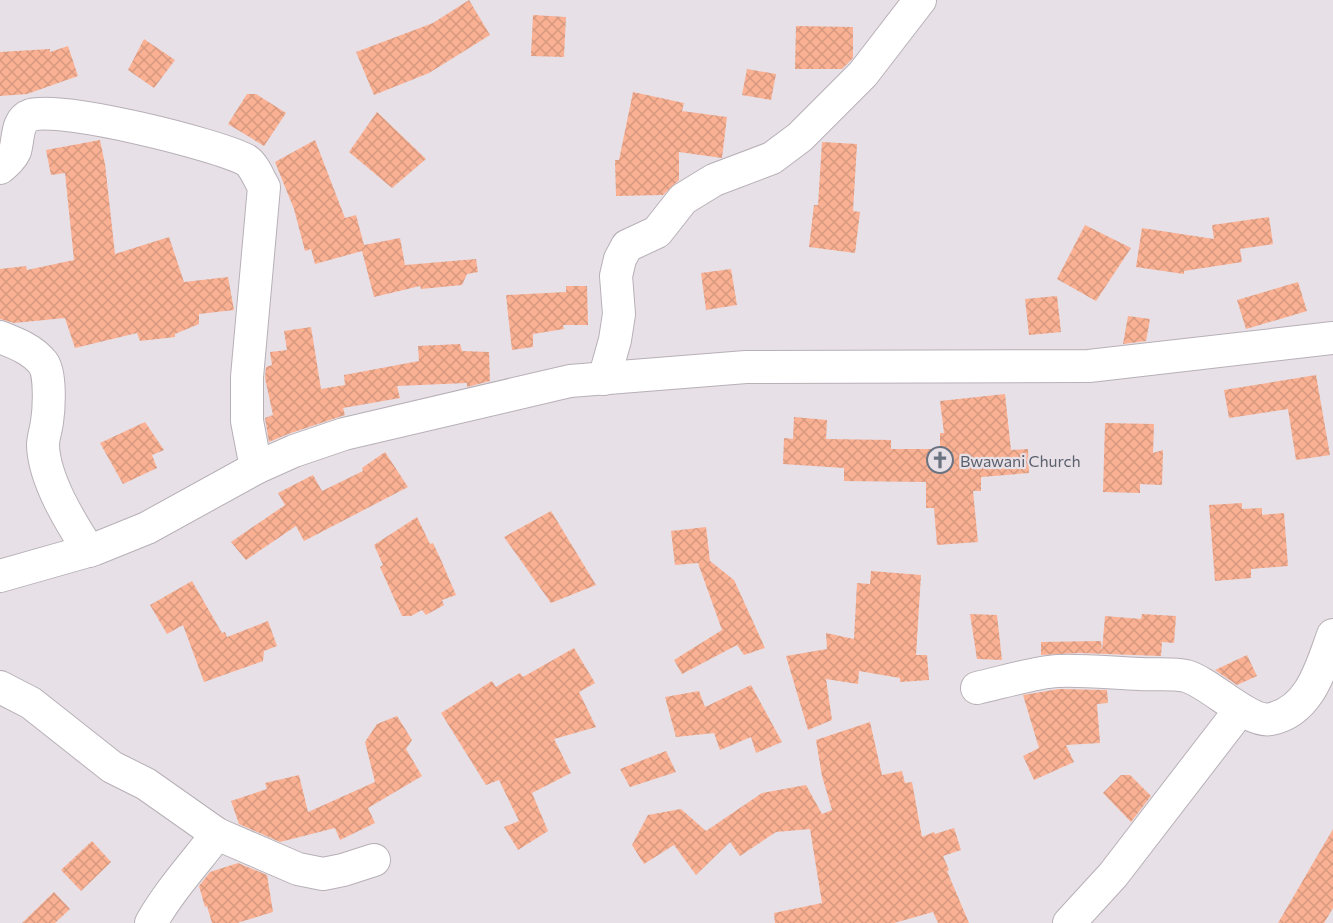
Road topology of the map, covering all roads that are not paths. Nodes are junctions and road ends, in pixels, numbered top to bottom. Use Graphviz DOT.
graph roads {
  1 [pos="920,0"];
  2 [pos="0,168"];
  3 [pos="0,337"];
  4 [pos="1333,338"];
  5 [pos="604,379"];
  6 [pos="256,468"];
  7 [pos="88,551"];
  8 [pos="0,576"];
  9 [pos="1333,635"];
  10 [pos="0,687"];
  11 [pos="977,688"];
  12 [pos="1240,710"];
  13 [pos="217,834"];
  14 [pos="374,860"];
  15 [pos="151,923"];
  16 [pos="1069,923"];
  1 -- 5 [label="street"];
  2 -- 6 [label="street"];
  3 -- 7 [label="street"];
  4 -- 5 [label="street"];
  5 -- 6 [label="street"];
  6 -- 7 [label="street"];
  7 -- 8 [label="street"];
  9 -- 12 [label="street"];
  10 -- 13 [label="street"];
  11 -- 12 [label="street"];
  12 -- 16 [label="street"];
  13 -- 14 [label="street"];
  13 -- 15 [label="street"];
}
